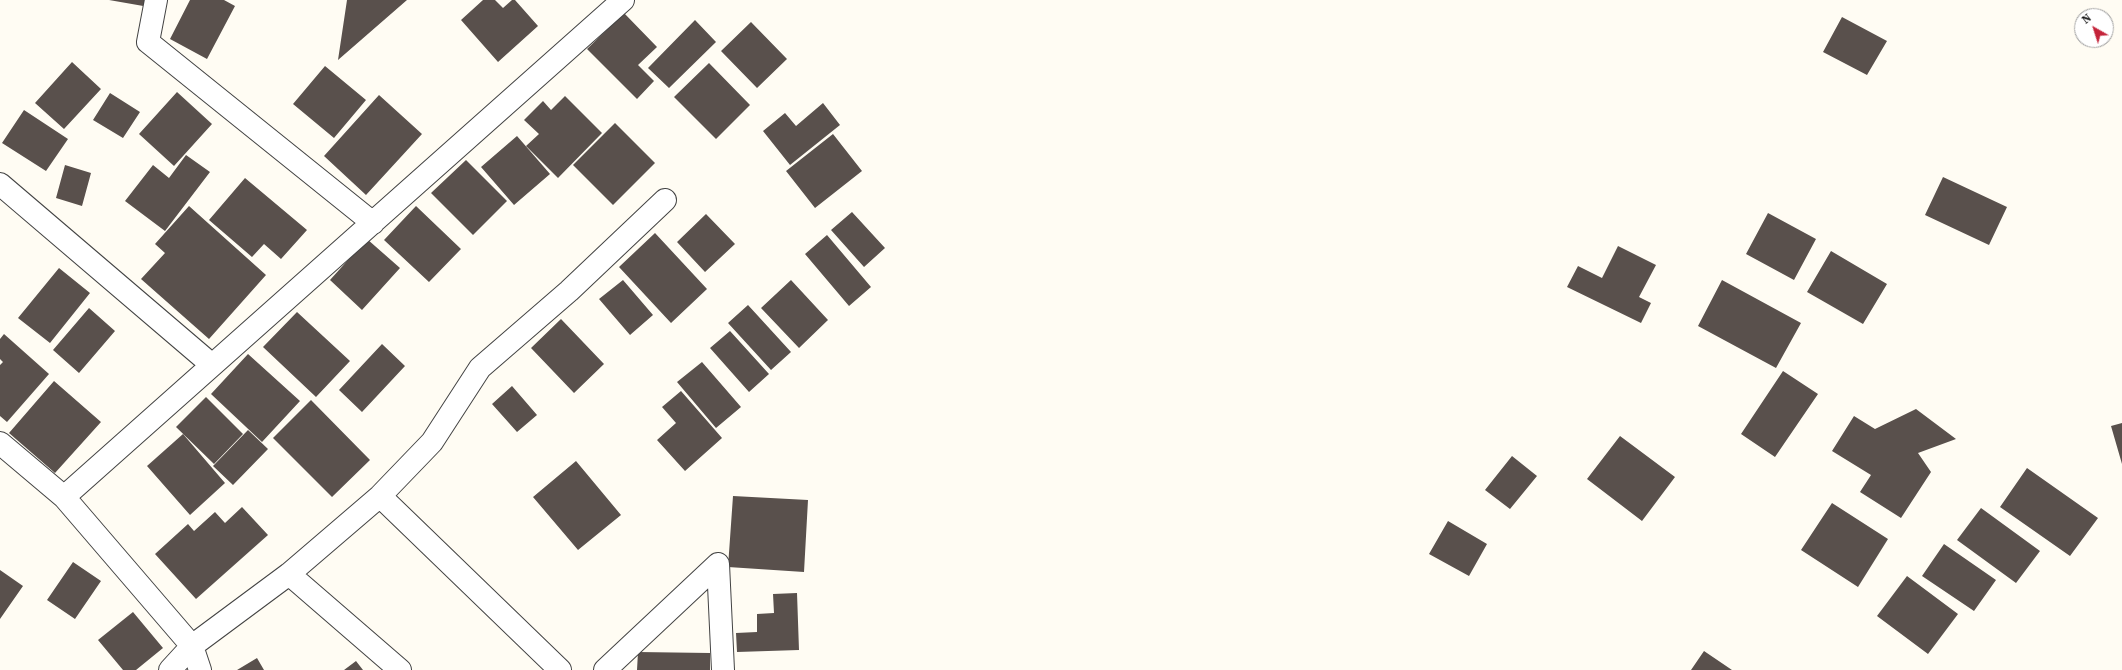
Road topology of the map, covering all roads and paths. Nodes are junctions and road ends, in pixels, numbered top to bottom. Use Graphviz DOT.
graph roads {
  1 [pos="156,0"];
  2 [pos="624,0"];
  3 [pos="0,184"];
  4 [pos="665,200"];
  5 [pos="373,223"];
  6 [pos="212,365"];
  7 [pos="0,443"];
  8 [pos="380,496"];
  9 [pos="64,497"];
  10 [pos="289,574"];
  11 [pos="192,646"];
  12 [pos="170,670"];
  13 [pos="200,670"];
  14 [pos="400,670"];
  15 [pos="560,670"];
  16 [pos="605,670"];
  17 [pos="723,670"];
  1 -- 5 [label="street"];
  2 -- 5 [label="street"];
  3 -- 6 [label="street"];
  4 -- 8 [label="street"];
  5 -- 6 [label="street"];
  6 -- 9 [label="street"];
  7 -- 9 [label="street"];
  8 -- 10 [label="street"];
  8 -- 15 [label="street"];
  9 -- 11 [label="street"];
  10 -- 11 [label="street"];
  10 -- 14 [label="street"];
  11 -- 12 [label="street"];
  11 -- 13 [label="street"];
  16 -- 17 [label="street"];
}
